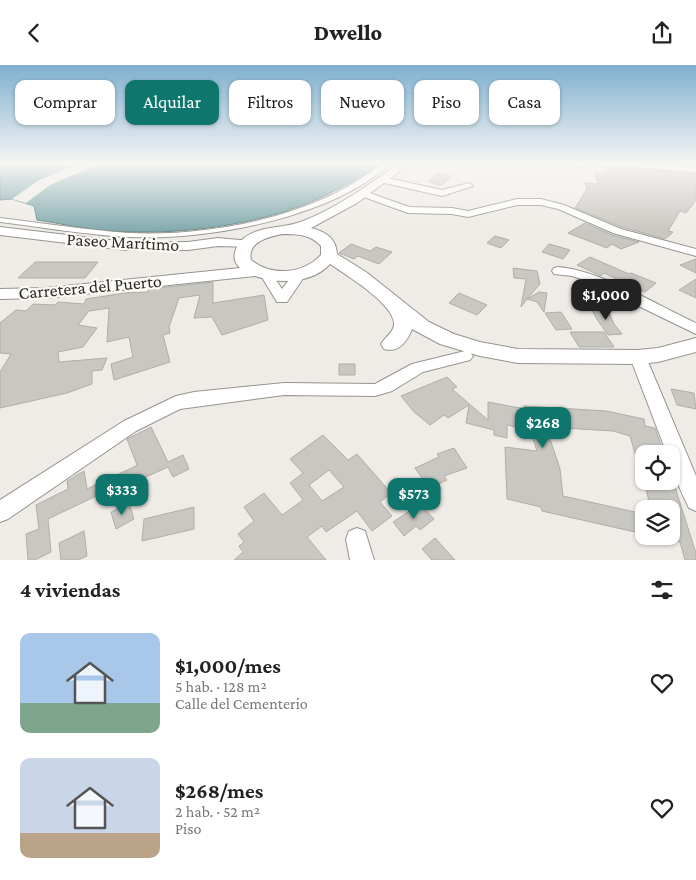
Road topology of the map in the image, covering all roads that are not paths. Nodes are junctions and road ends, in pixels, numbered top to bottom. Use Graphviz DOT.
graph roads {
  1 [pos="351,186"];
  2 [pos="374,186"];
  3 [pos="413,186"];
  4 [pos="469,186"];
  5 [pos="364,194"];
  6 [pos="336,211"];
  7 [pos="0,220"];
  8 [pos="294,230"];
  9 [pos="0,231"];
  10 [pos="319,235"];
  11 [pos="244,250"];
  12 [pos="696,253"];
  13 [pos="329,256"];
  14 [pos="558,271"];
  15 [pos="261,273"];
  16 [pos="303,273"];
  17 [pos="180,278"];
  18 [pos="368,284"];
  19 [pos="0,294"];
  20 [pos="400,310"];
  21 [pos="696,329"];
  22 [pos="391,344"];
  23 [pos="696,345"];
  24 [pos="465,357"];
  25 [pos="638,357"];
  26 [pos="696,501"];
  27 [pos="0,511"];
  1 -- 7 [label="street"];
  2 -- 5 [label="main road"];
  3 -- 4 [label="street"];
  5 -- 6 [label="main road"];
  5 -- 12 [label="street"];
  6 -- 8 [label="main road"];
  6 -- 10 [label="main road"];
  8 -- 10 [label="main road"];
  8 -- 11 [label="main road, Carretera del Puerto"];
  9 -- 11 [label="street, Paseo Marítimo"];
  10 -- 13 [label="main road"];
  11 -- 15 [label="main road"];
  11 -- 17 [label="main road, Carretera del Puerto"];
  13 -- 16 [label="main road"];
  13 -- 18 [label="main road"];
  14 -- 21 [label="street"];
  15 -- 16 [label="main road, Carretera del Puerto"];
  15 -- 16 [label="street"];
  15 -- 17 [label="main road, Carretera del Puerto"];
  16 -- 18 [label="main road, Carretera del Puerto"];
  17 -- 19 [label="main road, Carretera del Puerto"];
  18 -- 20 [label="main road"];
  20 -- 22 [label="main road"];
  20 -- 25 [label="main road"];
  23 -- 25 [label="main road"];
  24 -- 27 [label="street"];
  25 -- 26 [label="street"];
}
